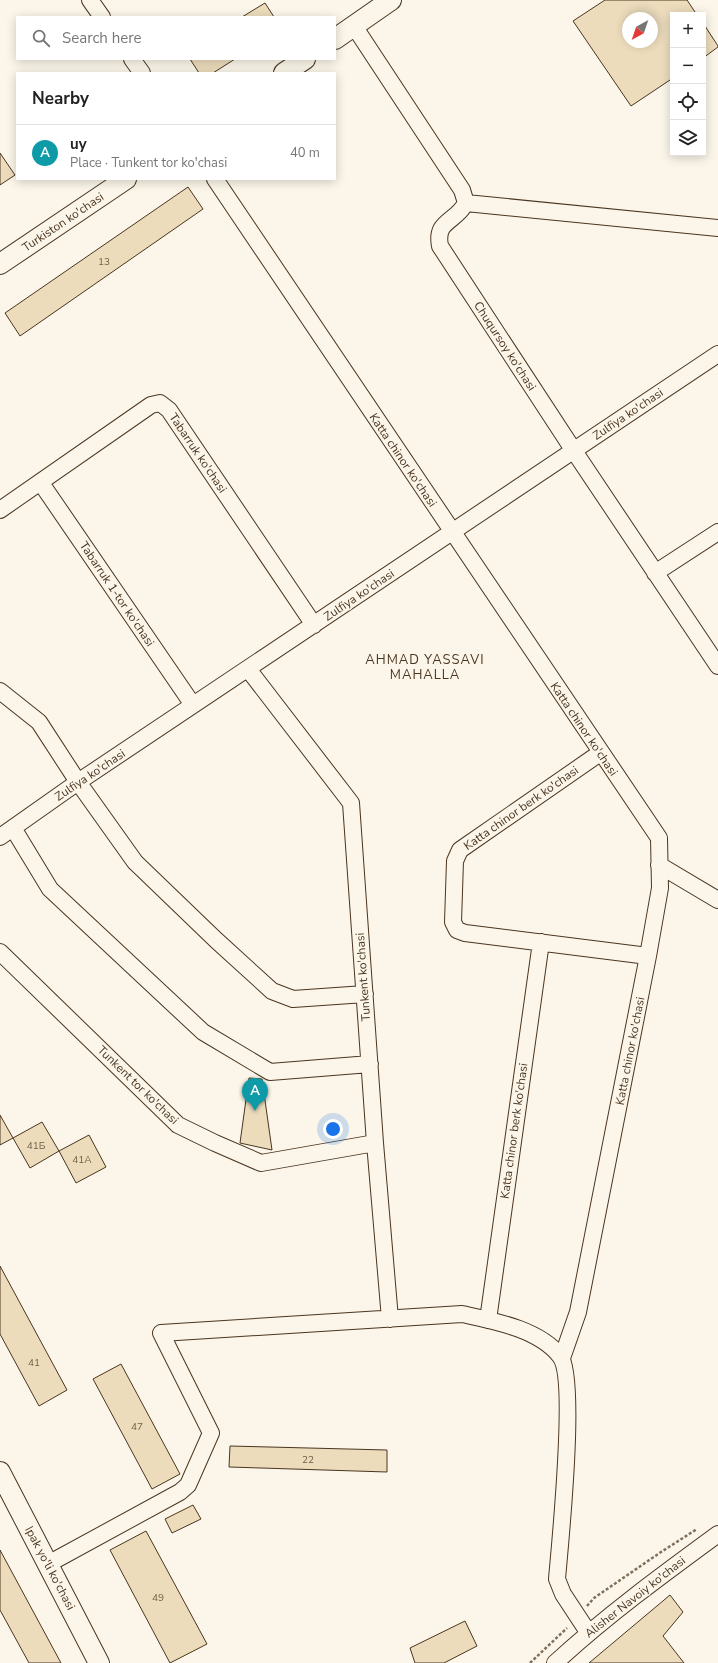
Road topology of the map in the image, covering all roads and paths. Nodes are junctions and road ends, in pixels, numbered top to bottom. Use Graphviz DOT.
graph roads {
  1 [pos="90,0"];
  2 [pos="391,0"];
  3 [pos="101,16"];
  4 [pos="354,26"];
  5 [pos="336,38"];
  6 [pos="133,60"];
  7 [pos="304,60"];
  8 [pos="141,72"];
  9 [pos="286,72"];
  10 [pos="125,180"];
  11 [pos="216,180"];
  12 [pos="466,203"];
  13 [pos="718,228"];
  14 [pos="0,264"];
  15 [pos="718,354"];
  16 [pos="574,451"];
  17 [pos="40,483"];
  18 [pos="0,510"];
  19 [pos="451,532"];
  20 [pos="718,532"];
  21 [pos="655,573"];
  22 [pos="314,625"];
  23 [pos="718,666"];
  24 [pos="248,669"];
  25 [pos="0,691"];
  26 [pos="193,705"];
  27 [pos="600,753"];
  28 [pos="78,782"];
  29 [pos="6,832"];
  30 [pos="659,865"];
  31 [pos="718,900"];
  32 [pos="541,942"];
  33 [pos="0,952"];
  34 [pos="648,956"];
  35 [pos="365,994"];
  36 [pos="370,1064"];
  37 [pos="375,1143"];
  38 [pos="390,1319"];
  39 [pos="488,1320"];
  40 [pos="562,1358"];
  41 [pos="0,1472"];
  42 [pos="699,1528"];
  43 [pos="718,1534"];
  44 [pos="48,1564"];
  45 [pos="586,1608"];
  46 [pos="573,1623"];
  47 [pos="588,1632"];
  48 [pos="100,1663"];
  49 [pos="530,1663"];
  50 [pos="555,1663"];
  1 -- 3 [label="street"];
  2 -- 4 [label="main road"];
  4 -- 5 [label="main road"];
  4 -- 12 [label="street"];
  6 -- 8 [label="street"];
  7 -- 9 [label="main road"];
  10 -- 14 [label="main road, Turkiston ko'chasi"];
  11 -- 19 [label="street, Katta chinor ko'chasi"];
  12 -- 13 [label="street"];
  12 -- 16 [label="street, Chuqursoy ko'chasi"];
  15 -- 16 [label="street, Zulfiya ko'chasi"];
  16 -- 19 [label="street, Zulfiya ko'chasi"];
  16 -- 21 [label="street, Chuqursoy ko'chasi"];
  17 -- 18 [label="street, Tabarruk ko'chasi"];
  17 -- 22 [label="street, Tabarruk ko'chasi"];
  17 -- 26 [label="street, Tabarruk 1-tor ko'chasi"];
  19 -- 22 [label="street, Zulfiya ko'chasi"];
  19 -- 27 [label="street, Katta chinor ko'chasi"];
  20 -- 21 [label="street"];
  21 -- 23 [label="street, Chuqursoy ko'chasi"];
  22 -- 24 [label="street, Zulfiya ko'chasi"];
  24 -- 26 [label="street, Zulfiya ko'chasi"];
  24 -- 35 [label="street, Tunkent ko'chasi"];
  25 -- 28 [label="street"];
  26 -- 28 [label="street, Zulfiya ko'chasi"];
  27 -- 30 [label="street, Katta chinor ko'chasi"];
  27 -- 32 [label="street, Katta chinor berk ko'chasi"];
  28 -- 29 [label="street, Zulfiya ko'chasi"];
  28 -- 35 [label="street"];
  29 -- 36 [label="street"];
  30 -- 31 [label="street"];
  30 -- 34 [label="street, Katta chinor ko'chasi"];
  32 -- 34 [label="street, Katta chinor berk ko'chasi"];
  32 -- 39 [label="street, Katta chinor berk ko'chasi"];
  33 -- 37 [label="street, Tunkent tor ko'chasi"];
  34 -- 40 [label="street, Katta chinor ko'chasi"];
  35 -- 36 [label="street, Tunkent ko'chasi"];
  36 -- 37 [label="street, Tunkent ko'chasi"];
  37 -- 38 [label="street, Tunkent ko'chasi"];
  38 -- 39 [label="street"];
  38 -- 44 [label="street"];
  39 -- 40 [label="street"];
  40 -- 47 [label="street"];
  41 -- 44 [label="main road, Ipak yo'li ko'chasi"];
  42 -- 45 [label="path"];
  43 -- 47 [label="street, Alisher Navoiy ko'chasi"];
  44 -- 48 [label="main road, Ipak yo'li ko'chasi"];
  46 -- 49 [label="path"];
  47 -- 50 [label="street, Alisher Navoiy ko'chasi"];
}
